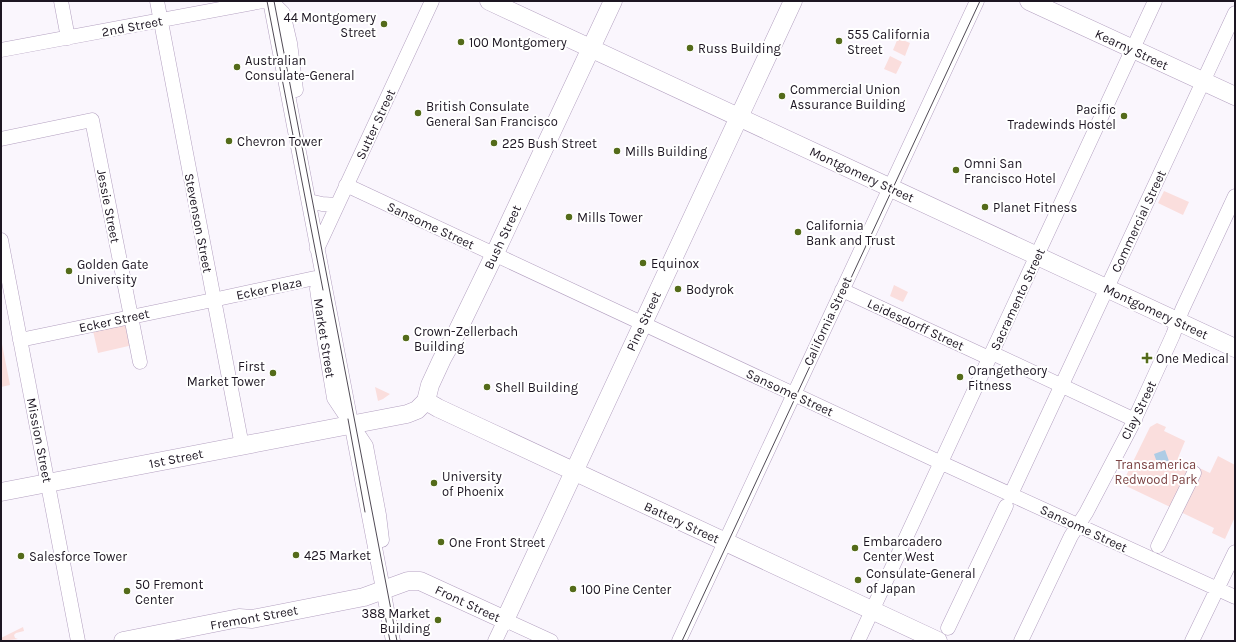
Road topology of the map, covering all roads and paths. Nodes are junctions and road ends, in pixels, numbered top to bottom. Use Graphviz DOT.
graph roads {
  1 [pos="61,1"];
  2 [pos="157,1"];
  3 [pos="263,1"];
  4 [pos="271,1"];
  5 [pos="432,1"];
  6 [pos="488,1"];
  7 [pos="612,1"];
  8 [pos="793,1"];
  9 [pos="977,1"];
  10 [pos="1029,1"];
  11 [pos="1155,1"];
  12 [pos="1235,13"];
  13 [pos="160,20"];
  14 [pos="68,38"];
  15 [pos="591,48"];
  16 [pos="1133,49"];
  17 [pos="1,50"];
  18 [pos="1203,82"];
  19 [pos="1235,96"];
  20 [pos="738,117"];
  21 [pos="1,139"];
  22 [pos="346,185"];
  23 [pos="890,187"];
  24 [pos="1235,196"];
  25 [pos="309,201"];
  26 [pos="337,205"];
  27 [pos="1,240"];
  28 [pos="318,247"];
  29 [pos="494,254"];
  30 [pos="1037,256"];
  31 [pos="316,278"];
  32 [pos="1107,288"];
  33 [pos="842,290"];
  34 [pos="222,298"];
  35 [pos="208,301"];
  36 [pos="131,316"];
  37 [pos="1178,321"];
  38 [pos="642,324"];
  39 [pos="20,340"];
  40 [pos="1235,348"];
  41 [pos="991,356"];
  42 [pos="140,362"];
  43 [pos="1061,386"];
  44 [pos="794,394"];
  45 [pos="426,401"];
  46 [pos="1135,420"];
  47 [pos="352,425"];
  48 [pos="242,446"];
  49 [pos="941,462"];
  50 [pos="573,471"];
  51 [pos="1194,473"];
  52 [pos="48,483"];
  53 [pos="1,492"];
  54 [pos="1008,500"];
  55 [pos="1078,525"];
  56 [pos="725,542"];
  57 [pos="1158,546"];
  58 [pos="1235,552"];
  59 [pos="1216,589"];
  60 [pos="383,590"];
  61 [pos="1235,598"];
  62 [pos="872,610"];
  63 [pos="959,616"];
  64 [pos="505,620"];
  65 [pos="943,637"];
  66 [pos="78,641"];
  67 [pos="123,641"];
  68 [pos="393,641"];
  69 [pos="495,641"];
  70 [pos="551,641"];
  71 [pos="679,641"];
  72 [pos="858,641"];
  73 [pos="1021,641"];
  74 [pos="1192,641"];
  1 -- 14 [label="street"];
  2 -- 13 [label="street, Stevenson Street"];
  3 -- 13 [label="street, 2nd Street"];
  4 -- 25 [label="street, Market Street"];
  5 -- 22 [label="street, Sutter Street"];
  6 -- 15 [label="main road, Montgomery Street"];
  7 -- 15 [label="main road, Bush Street"];
  8 -- 20 [label="main road, Pine Street"];
  9 -- 23 [label="street, California Street"];
  10 -- 16 [label="main road, Kearny Street"];
  11 -- 16 [label="street, Sacramento Street"];
  12 -- 18 [label="street, Commercial Street"];
  13 -- 14 [label="street, 2nd Street"];
  13 -- 48 [label="street, Stevenson Street"];
  14 -- 17 [label="street, 2nd Street"];
  15 -- 20 [label="main road, Montgomery Street"];
  15 -- 29 [label="main road, Bush Street"];
  16 -- 18 [label="main road, Kearny Street"];
  16 -- 30 [label="street, Sacramento Street"];
  18 -- 19 [label="main road, Kearny Street"];
  18 -- 32 [label="street, Commercial Street"];
  20 -- 23 [label="main road, Montgomery Street"];
  20 -- 38 [label="main road, Pine Street"];
  21 -- 36 [label="street, Jessie Street"];
  22 -- 26 [label="street, Sutter Street"];
  22 -- 29 [label="street, Sansome Street"];
  23 -- 30 [label="main road, Montgomery Street"];
  23 -- 33 [label="street, California Street"];
  24 -- 37 [label="street, Clay Street"];
  25 -- 26 [label="street"];
  25 -- 28 [label="street, Market Street"];
  26 -- 28 [label="street, Sutter Street"];
  27 -- 39 [label="street, Mission Street"];
  28 -- 31 [label="street, Market Street"];
  28 -- 47 [label="street, Market Street"];
  29 -- 38 [label="street, Sansome Street"];
  29 -- 45 [label="main road, Bush Street"];
  30 -- 32 [label="main road, Montgomery Street"];
  30 -- 41 [label="street, Sacramento Street"];
  31 -- 34 [label="street, Ecker Plaza"];
  31 -- 47 [label="street, Market Street"];
  32 -- 37 [label="main road, Montgomery Street"];
  32 -- 43 [label="street, Commercial Street"];
  33 -- 41 [label="street, Leidesdorff Street"];
  33 -- 44 [label="street, California Street"];
  35 -- 36 [label="street, Ecker Street"];
  36 -- 39 [label="street, Ecker Street"];
  36 -- 42 [label="street, Jessie Street"];
  37 -- 40 [label="main road, Montgomery Street"];
  37 -- 46 [label="street, Clay Street"];
  38 -- 44 [label="street, Sansome Street"];
  38 -- 50 [label="main road, Pine Street"];
  39 -- 52 [label="street, Mission Street"];
  41 -- 43 [label="street, Leidesdorff Street"];
  41 -- 49 [label="street, Sacramento Street"];
  43 -- 46 [label="street, Leidesdorff Street"];
  43 -- 54 [label="street, Commercial Street"];
  44 -- 49 [label="street, Sansome Street"];
  44 -- 56 [label="street, California Street"];
  45 -- 47 [label="main road"];
  45 -- 50 [label="main road, Battery Street"];
  46 -- 55 [label="street, Clay Street"];
  47 -- 48 [label="main road, 1st Street"];
  47 -- 60 [label="street, Market Street"];
  48 -- 52 [label="main road, 1st Street"];
  49 -- 54 [label="street, Sansome Street"];
  49 -- 62 [label="street, Sacramento Street"];
  50 -- 56 [label="main road, Battery Street"];
  50 -- 64 [label="main road, Pine Street"];
  51 -- 57 [label="street"];
  52 -- 53 [label="main road, 1st Street"];
  52 -- 66 [label="street, Mission Street"];
  54 -- 55 [label="street, Sansome Street"];
  54 -- 65 [label="street, Commercial Street"];
  55 -- 59 [label="street, Sansome Street"];
  55 -- 73 [label="street, Clay Street"];
  56 -- 62 [label="main road, Battery Street"];
  56 -- 71 [label="street, California Street"];
  58 -- 59 [label="street"];
  59 -- 61 [label="street, Sansome Street"];
  59 -- 74 [label="street"];
  60 -- 64 [label="main road, Front Street"];
  60 -- 67 [label="main road, Fremont Street"];
  60 -- 68 [label="street, Market Street"];
  62 -- 65 [label="main road, Battery Street"];
  62 -- 72 [label="street, Sacramento Street"];
  63 -- 65 [label="street"];
  64 -- 69 [label="street, Pine Street"];
  64 -- 70 [label="street, Front Street"];
}
